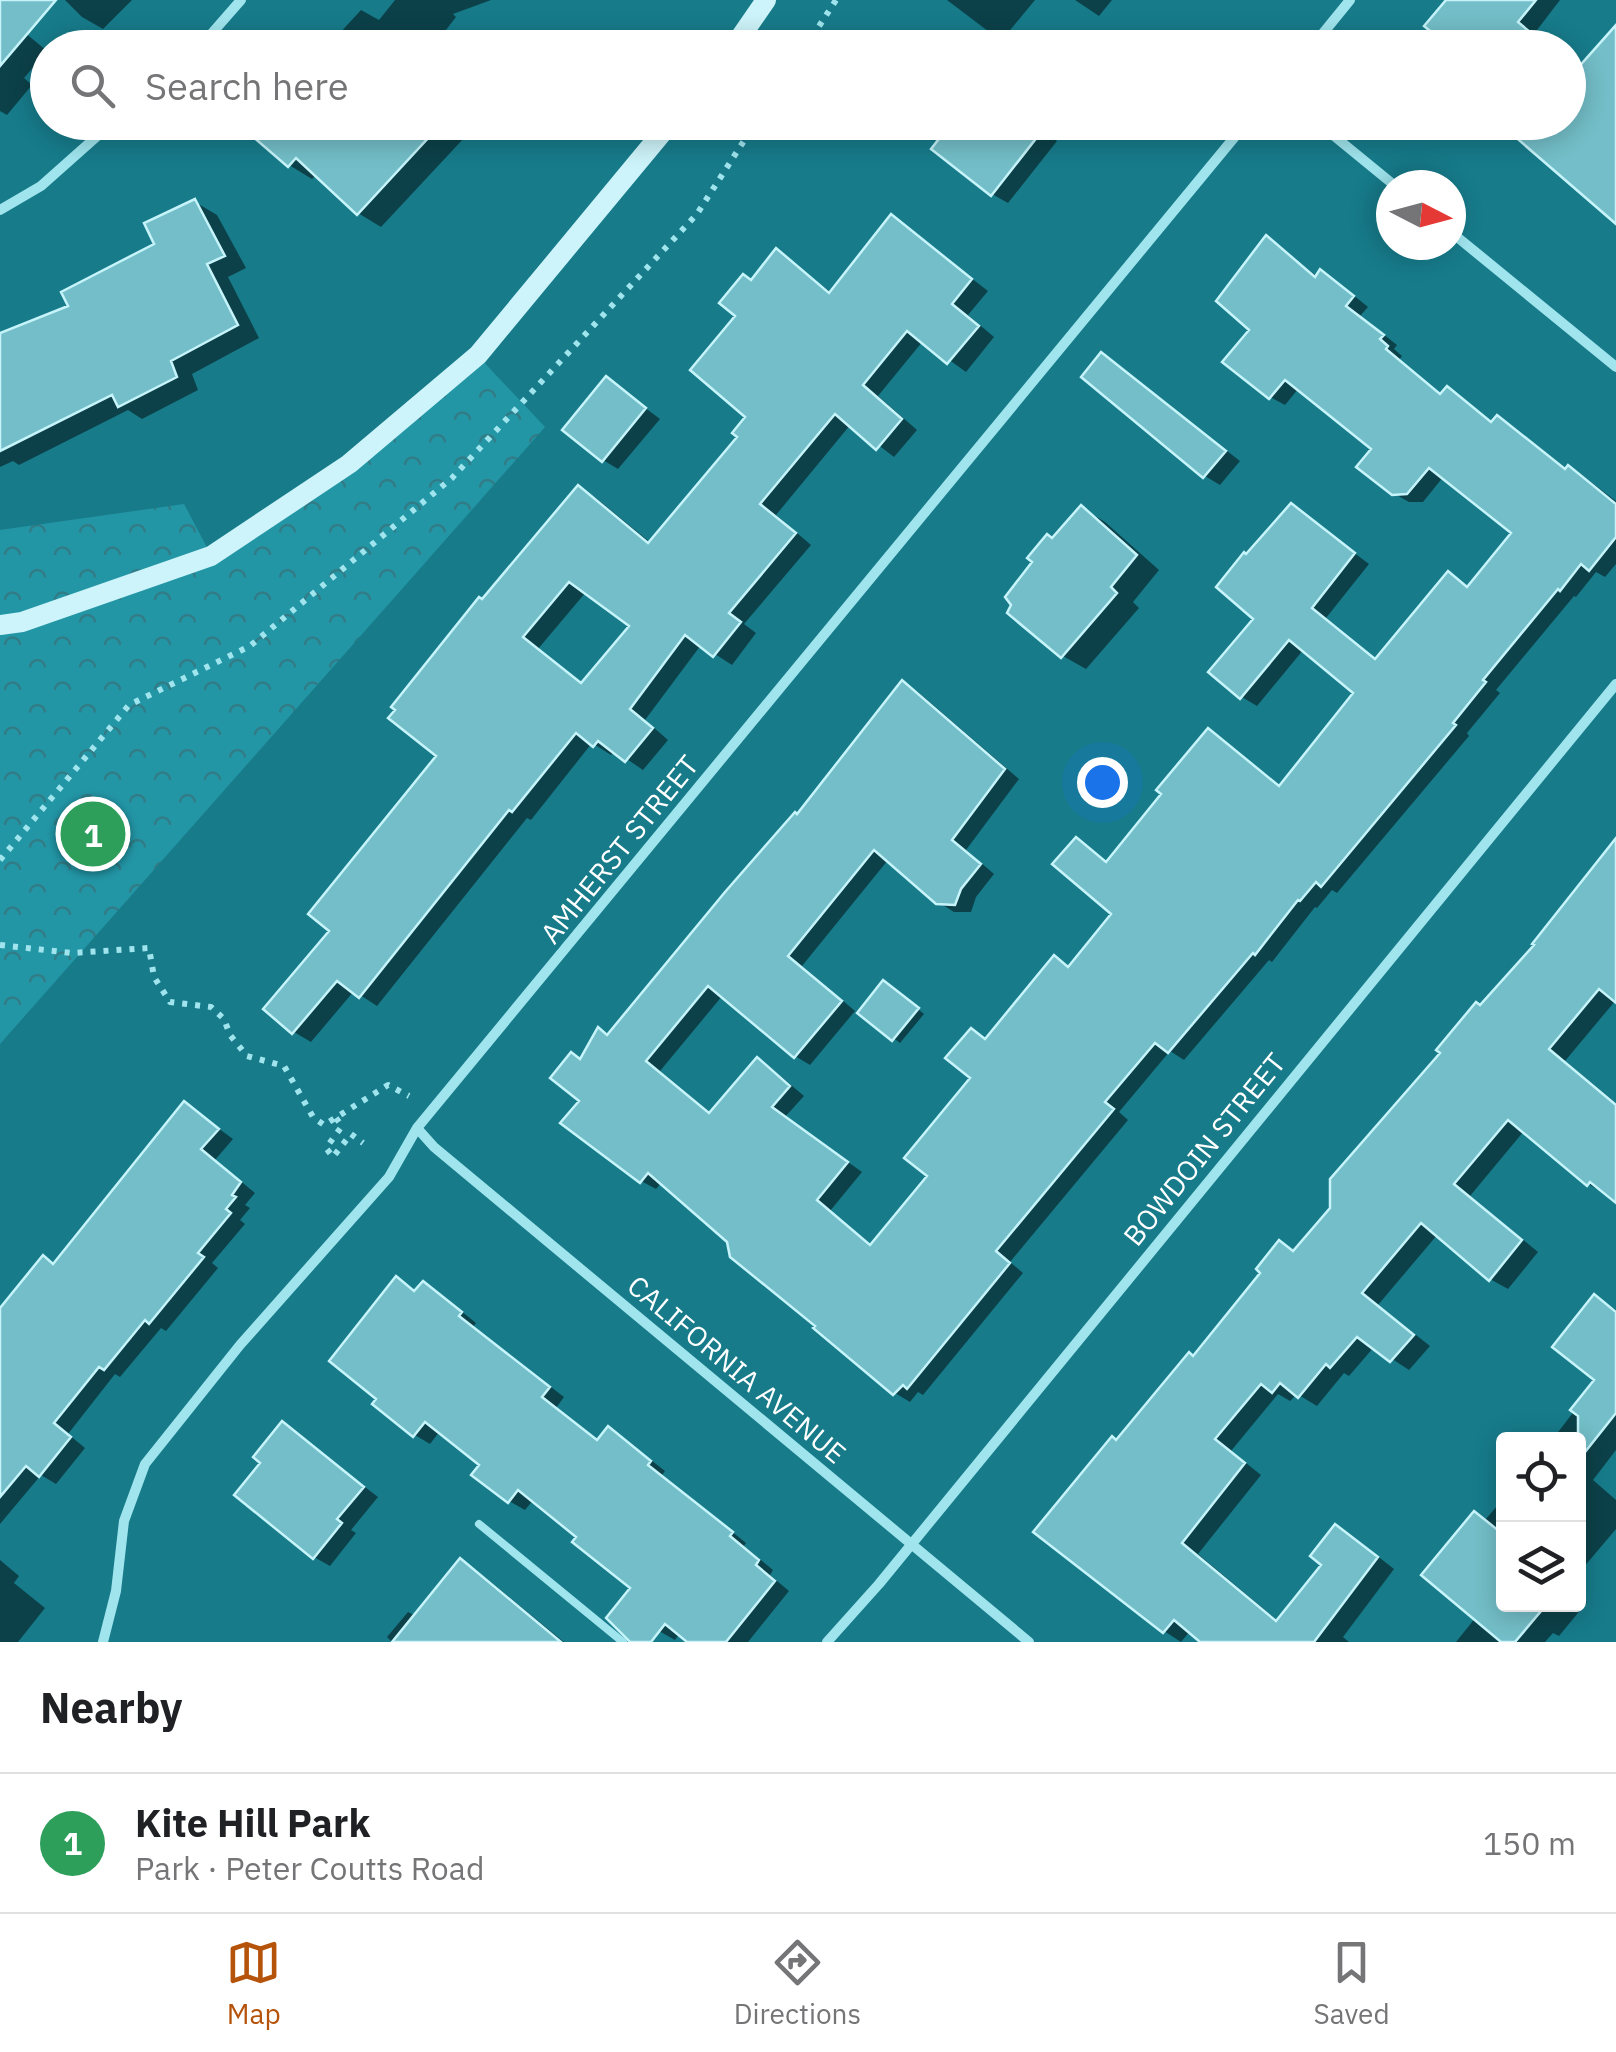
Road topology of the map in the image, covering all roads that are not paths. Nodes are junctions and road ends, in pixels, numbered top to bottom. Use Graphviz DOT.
graph roads {
  1 [pos="241,0"];
  2 [pos="766,0"];
  3 [pos="1350,0"];
  4 [pos="214,30"];
  5 [pos="745,30"];
  6 [pos="1326,30"];
  7 [pos="93,140"];
  8 [pos="656,140"];
  9 [pos="1232,140"];
  10 [pos="1340,140"];
  11 [pos="1376,170"];
  12 [pos="0,210"];
  13 [pos="1466,244"];
  14 [pos="1616,367"];
  15 [pos="0,625"];
  16 [pos="1616,684"];
  17 [pos="417,1128"];
  18 [pos="479,1524"];
  19 [pos="910,1542"];
  20 [pos="103,1642"];
  21 [pos="624,1642"];
  22 [pos="827,1642"];
  23 [pos="1029,1642"];
  1 -- 4 [label="street"];
  2 -- 5 [label="street"];
  3 -- 6 [label="street"];
  7 -- 12 [label="street"];
  8 -- 15 [label="street"];
  9 -- 17 [label="street, AMHERST STREET"];
  10 -- 11 [label="street"];
  13 -- 14 [label="street"];
  16 -- 19 [label="street, BOWDOIN STREET"];
  17 -- 19 [label="street, CALIFORNIA AVENUE"];
  17 -- 20 [label="street, AMHERST STREET"];
  18 -- 21 [label="lane"];
  19 -- 22 [label="street, BOWDOIN STREET"];
  19 -- 23 [label="street, CALIFORNIA AVENUE"];
}
